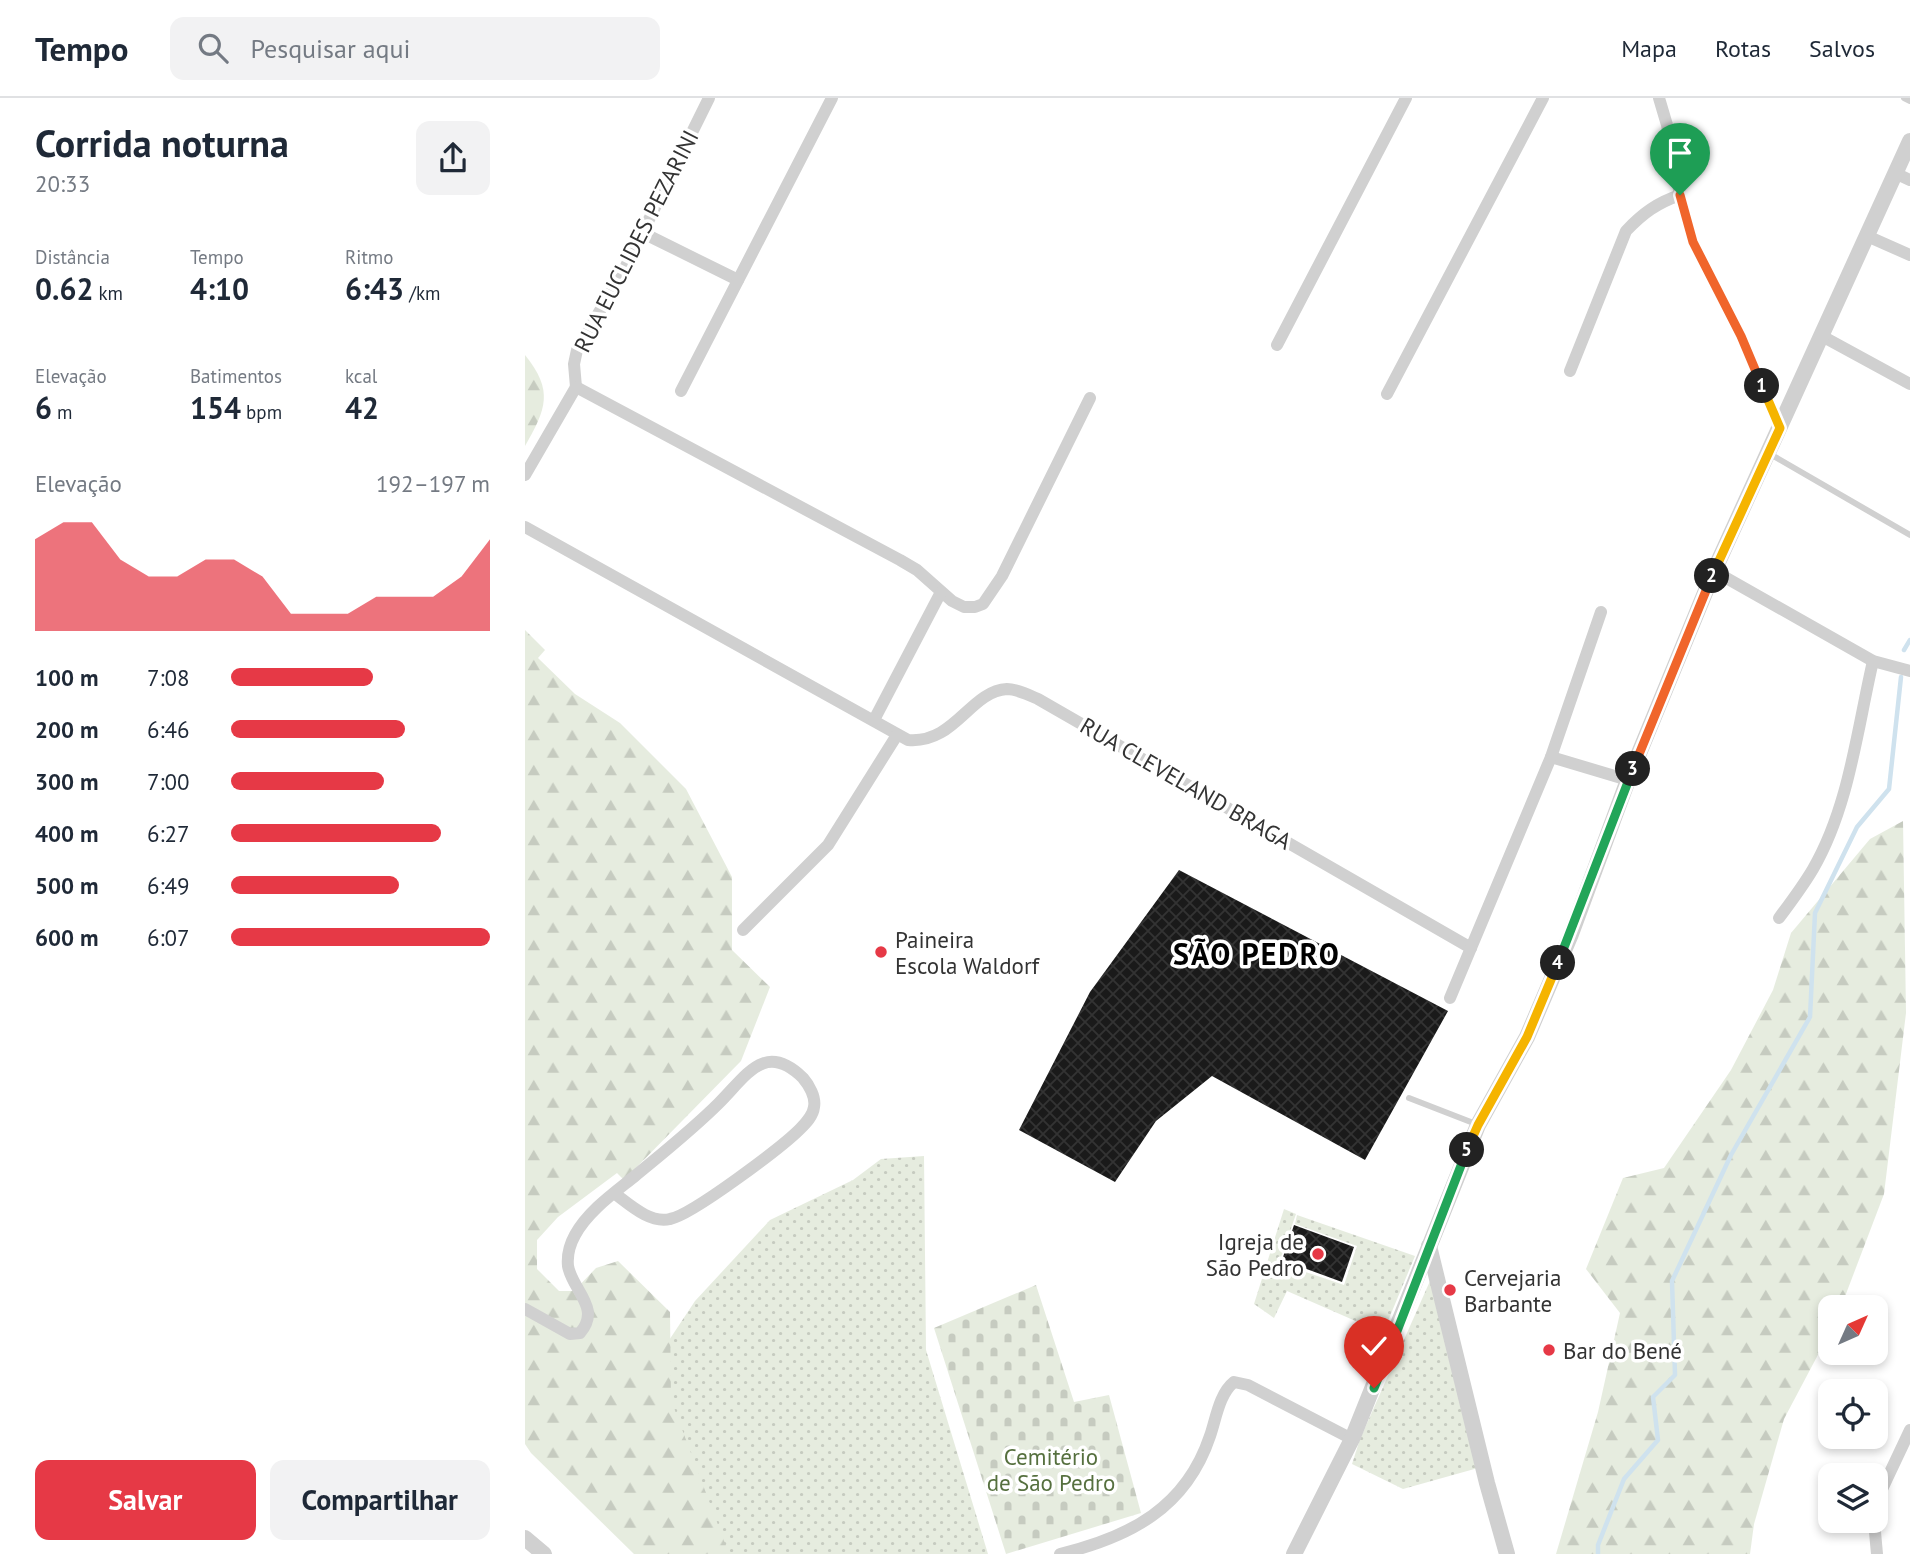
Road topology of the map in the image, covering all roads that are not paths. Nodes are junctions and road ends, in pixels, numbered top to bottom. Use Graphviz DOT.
graph roads {
  1 [pos="709,98"];
  2 [pos="832,98"];
  3 [pos="1406,98"];
  4 [pos="1543,98"];
  5 [pos="1659,98"];
  6 [pos="1904,98"];
  7 [pos="1910,101"];
  8 [pos="1910,141"];
  9 [pos="1903,176"];
  10 [pos="1680,195"];
  11 [pos="643,233"];
  12 [pos="1867,236"];
  13 [pos="1910,255"];
  14 [pos="739,281"];
  15 [pos="1820,335"];
  16 [pos="1277,345"];
  17 [pos="1570,371"];
  18 [pos="1910,384"];
  19 [pos="576,387"];
  20 [pos="681,391"];
  21 [pos="1387,394"];
  22 [pos="1090,398"];
  23 [pos="1780,428"];
  24 [pos="1768,453"];
  25 [pos="525,475"];
  26 [pos="525,527"];
  27 [pos="1910,534"];
  28 [pos="1714,571"];
  29 [pos="941,592"];
  30 [pos="1601,612"];
  31 [pos="1873,662"];
  32 [pos="1910,671"];
  33 [pos="874,720"];
  34 [pos="897,735"];
  35 [pos="1551,757"];
  36 [pos="1628,780"];
  37 [pos="1779,918"];
  38 [pos="743,930"];
  39 [pos="1471,948"];
  40 [pos="1450,998"];
  41 [pos="1409,1098"];
  42 [pos="1478,1125"];
  43 [pos="614,1193"];
  44 [pos="1429,1246"];
  45 [pos="525,1309"];
  46 [pos="1910,1430"];
  47 [pos="1352,1439"];
  48 [pos="1888,1477"];
  49 [pos="1875,1533"];
  50 [pos="525,1538"];
  51 [pos="544,1554"];
  52 [pos="1060,1554"];
  53 [pos="1294,1554"];
  54 [pos="1507,1554"];
  55 [pos="1877,1554"];
  1 -- 11 [label="street, RUA EUCLIDES PEZARINI"];
  2 -- 14 [label="street"];
  3 -- 16 [label="street"];
  4 -- 21 [label="street"];
  5 -- 10 [label="street"];
  6 -- 7 [label="lane"];
  8 -- 9 [label="street"];
  9 -- 12 [label="street"];
  10 -- 17 [label="street"];
  10 -- 23 [label="street"];
  11 -- 14 [label="street"];
  11 -- 19 [label="street, RUA EUCLIDES PEZARINI"];
  12 -- 13 [label="street"];
  12 -- 15 [label="street"];
  14 -- 20 [label="street"];
  15 -- 18 [label="street"];
  15 -- 23 [label="street"];
  19 -- 25 [label="street"];
  19 -- 29 [label="street"];
  22 -- 29 [label="street"];
  23 -- 24 [label="street"];
  24 -- 27 [label="lane"];
  24 -- 28 [label="street"];
  26 -- 33 [label="street"];
  28 -- 31 [label="street"];
  28 -- 36 [label="street"];
  29 -- 33 [label="street"];
  30 -- 35 [label="street"];
  31 -- 32 [label="street"];
  31 -- 37 [label="street"];
  33 -- 34 [label="street"];
  34 -- 38 [label="street"];
  34 -- 39 [label="street, RUA CLEVELAND BRAGA"];
  35 -- 36 [label="street"];
  35 -- 39 [label="street"];
  36 -- 42 [label="street"];
  39 -- 40 [label="street"];
  41 -- 42 [label="lane"];
  42 -- 44 [label="street"];
  43 -- 43 [label="street"];
  43 -- 45 [label="street"];
  44 -- 47 [label="street"];
  44 -- 54 [label="street"];
  46 -- 48 [label="street"];
  47 -- 52 [label="street"];
  47 -- 53 [label="street"];
  49 -- 55 [label="street"];
  50 -- 51 [label="street"];
}
